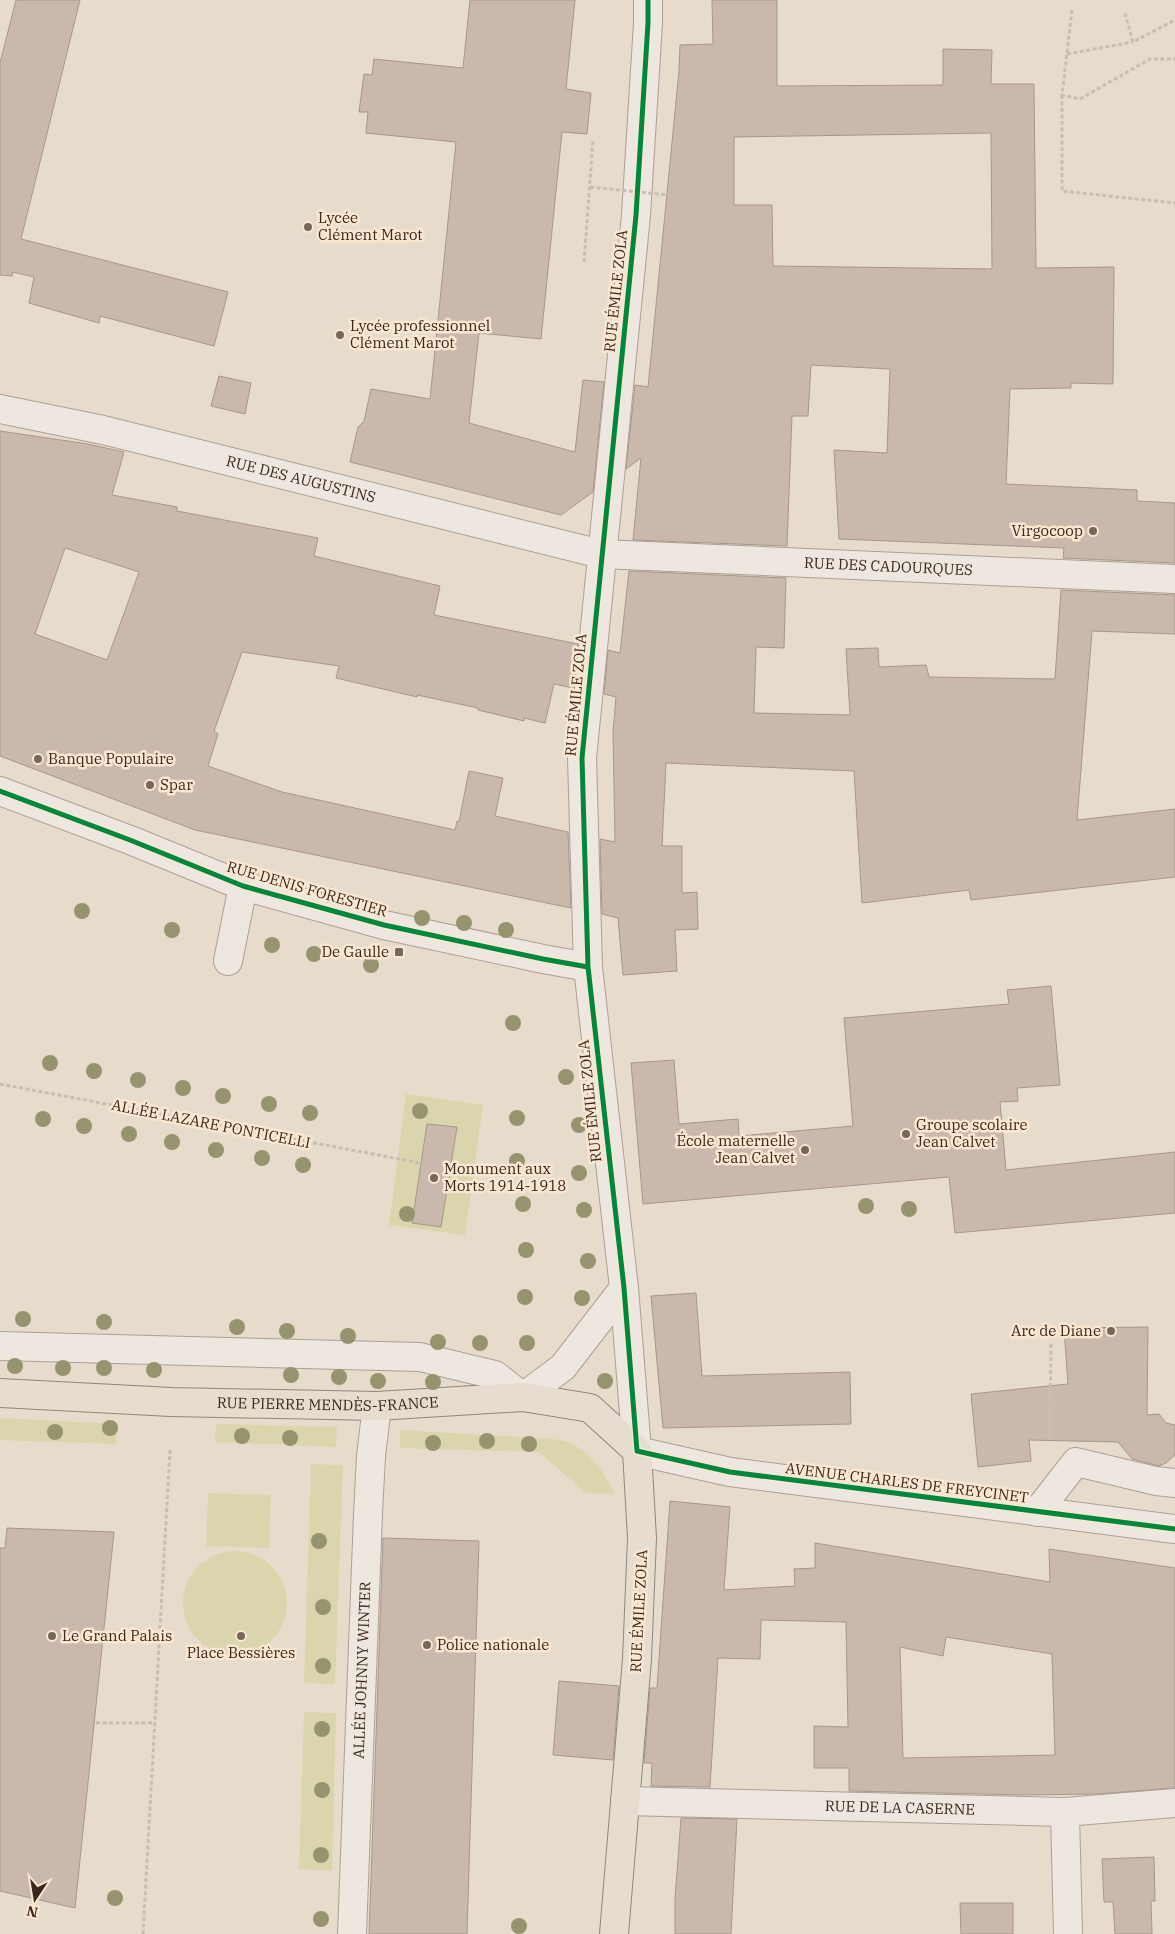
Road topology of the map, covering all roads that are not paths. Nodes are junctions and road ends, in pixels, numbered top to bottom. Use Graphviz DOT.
graph roads {
  1 [pos="648,0"];
  2 [pos="0,409"];
  3 [pos="601,554"];
  4 [pos="1175,579"];
  5 [pos="0,791"];
  6 [pos="243,886"];
  7 [pos="228,961"];
  8 [pos="588,967"];
  9 [pos="624,1288"];
  10 [pos="0,1346"];
  11 [pos="0,1393"];
  12 [pos="523,1397"];
  13 [pos="377,1406"];
  14 [pos="637,1451"];
  15 [pos="1175,1483"];
  16 [pos="1037,1512"];
  17 [pos="1175,1529"];
  18 [pos="625,1801"];
  19 [pos="1175,1803"];
  20 [pos="1065,1812"];
  21 [pos="352,1934"];
  22 [pos="614,1934"];
  23 [pos="1068,1934"];
  1 -- 3 [label="street, RUE ÉMILE ZOLA"];
  2 -- 3 [label="street, RUE DES AUGUSTINS"];
  3 -- 4 [label="street, RUE DES CADOURQUES"];
  3 -- 8 [label="street, RUE ÉMILE ZOLA"];
  5 -- 6 [label="street, RUE DENIS FORESTIER"];
  6 -- 7 [label="street"];
  6 -- 8 [label="street, RUE DENIS FORESTIER"];
  8 -- 9 [label="street, RUE ÉMILE ZOLA"];
  9 -- 12 [label="street"];
  9 -- 14 [label="street, RUE ÉMILE ZOLA"];
  10 -- 12 [label="street"];
  11 -- 13 [label="main road, RUE PIERRE MENDÈS-FRANCE"];
  12 -- 13 [label="main road, RUE PIERRE MENDÈS-FRANCE"];
  12 -- 14 [label="main road, RUE PIERRE MENDÈS-FRANCE"];
  13 -- 21 [label="street, ALLÉE JOHNNY WINTER"];
  14 -- 16 [label="street, AVENUE CHARLES DE FREYCINET"];
  14 -- 18 [label="main road, RUE ÉMILE ZOLA"];
  15 -- 16 [label="street"];
  16 -- 17 [label="street, AVENUE CHARLES DE FREYCINET"];
  18 -- 20 [label="street, RUE DE LA CASERNE"];
  18 -- 22 [label="main road, RUE ÉMILE ZOLA"];
  19 -- 20 [label="street, RUE DE LA CASERNE"];
  20 -- 23 [label="street"];
}
